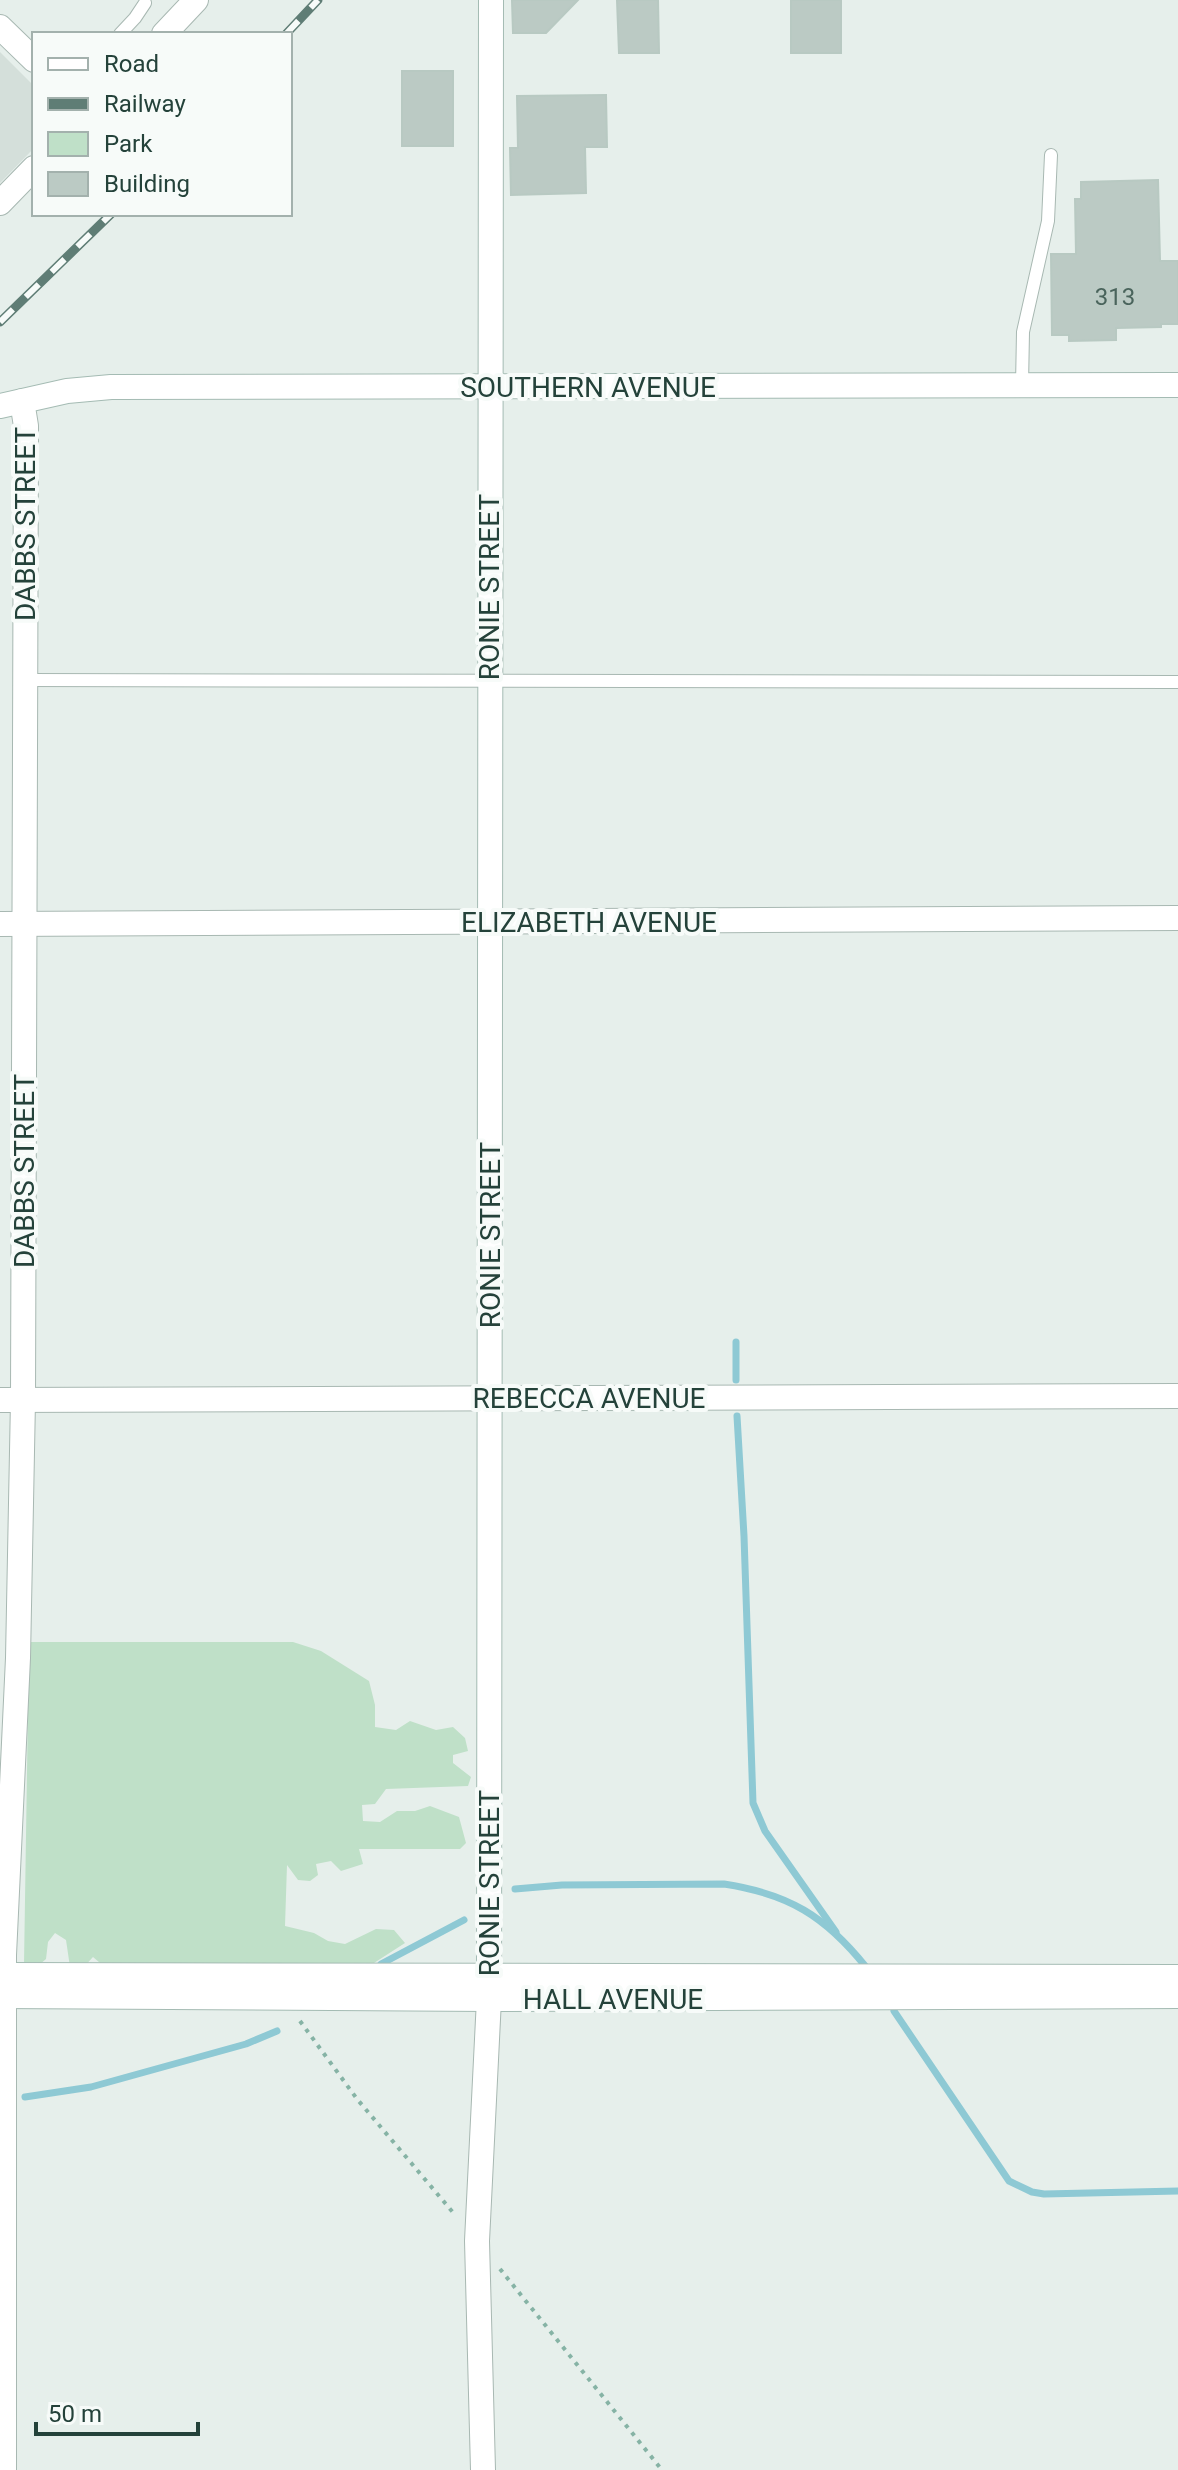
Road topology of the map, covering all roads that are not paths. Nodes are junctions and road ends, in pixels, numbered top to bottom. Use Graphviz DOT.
graph roads {
  1 [pos="196,0"];
  2 [pos="491,0"];
  3 [pos="145,3"];
  4 [pos="0,27"];
  5 [pos="126,32"];
  6 [pos="166,32"];
  7 [pos="32,58"];
  8 [pos="1051,155"];
  9 [pos="32,170"];
  10 [pos="0,203"];
  11 [pos="1022,385"];
  12 [pos="1178,385"];
  13 [pos="490,387"];
  14 [pos="11,404"];
  15 [pos="26,680"];
  16 [pos="489,681"];
  17 [pos="1178,682"];
  18 [pos="1178,918"];
  19 [pos="491,922"];
  20 [pos="0,924"];
  21 [pos="26,924"];
  22 [pos="1178,1396"];
  23 [pos="489,1398"];
  24 [pos="11,1400"];
  25 [pos="1178,1977"];
  26 [pos="2,1985"];
  27 [pos="489,1988"];
  28 [pos="1178,1996"];
  29 [pos="4,2470"];
  30 [pos="483,2470"];
  1 -- 6 [label="street"];
  2 -- 13 [label="street, RONIE STREET"];
  3 -- 5 [label="lane"];
  4 -- 7 [label="street"];
  8 -- 11 [label="lane"];
  9 -- 10 [label="street"];
  11 -- 12 [label="street, SOUTHERN AVENUE"];
  11 -- 13 [label="street, SOUTHERN AVENUE"];
  13 -- 14 [label="street, SOUTHERN AVENUE"];
  13 -- 16 [label="street, RONIE STREET"];
  14 -- 15 [label="street, DABBS STREET"];
  15 -- 16 [label="lane"];
  15 -- 21 [label="street, DABBS STREET"];
  16 -- 17 [label="lane"];
  16 -- 19 [label="street, RONIE STREET"];
  18 -- 19 [label="street, ELIZABETH AVENUE"];
  19 -- 21 [label="street, ELIZABETH AVENUE"];
  19 -- 23 [label="street, RONIE STREET"];
  20 -- 21 [label="street, ELIZABETH AVENUE"];
  21 -- 24 [label="street, DABBS STREET"];
  22 -- 23 [label="street, REBECCA AVENUE"];
  23 -- 24 [label="street, REBECCA AVENUE"];
  23 -- 27 [label="street, RONIE STREET"];
  24 -- 26 [label="street, DABBS STREET"];
  25 -- 27 [label="street, HALL AVENUE"];
  26 -- 27 [label="street, HALL AVENUE"];
  26 -- 29 [label="street, DABBS STREET"];
  27 -- 28 [label="street, HALL AVENUE"];
  27 -- 30 [label="street, RONIE STREET"];
}
